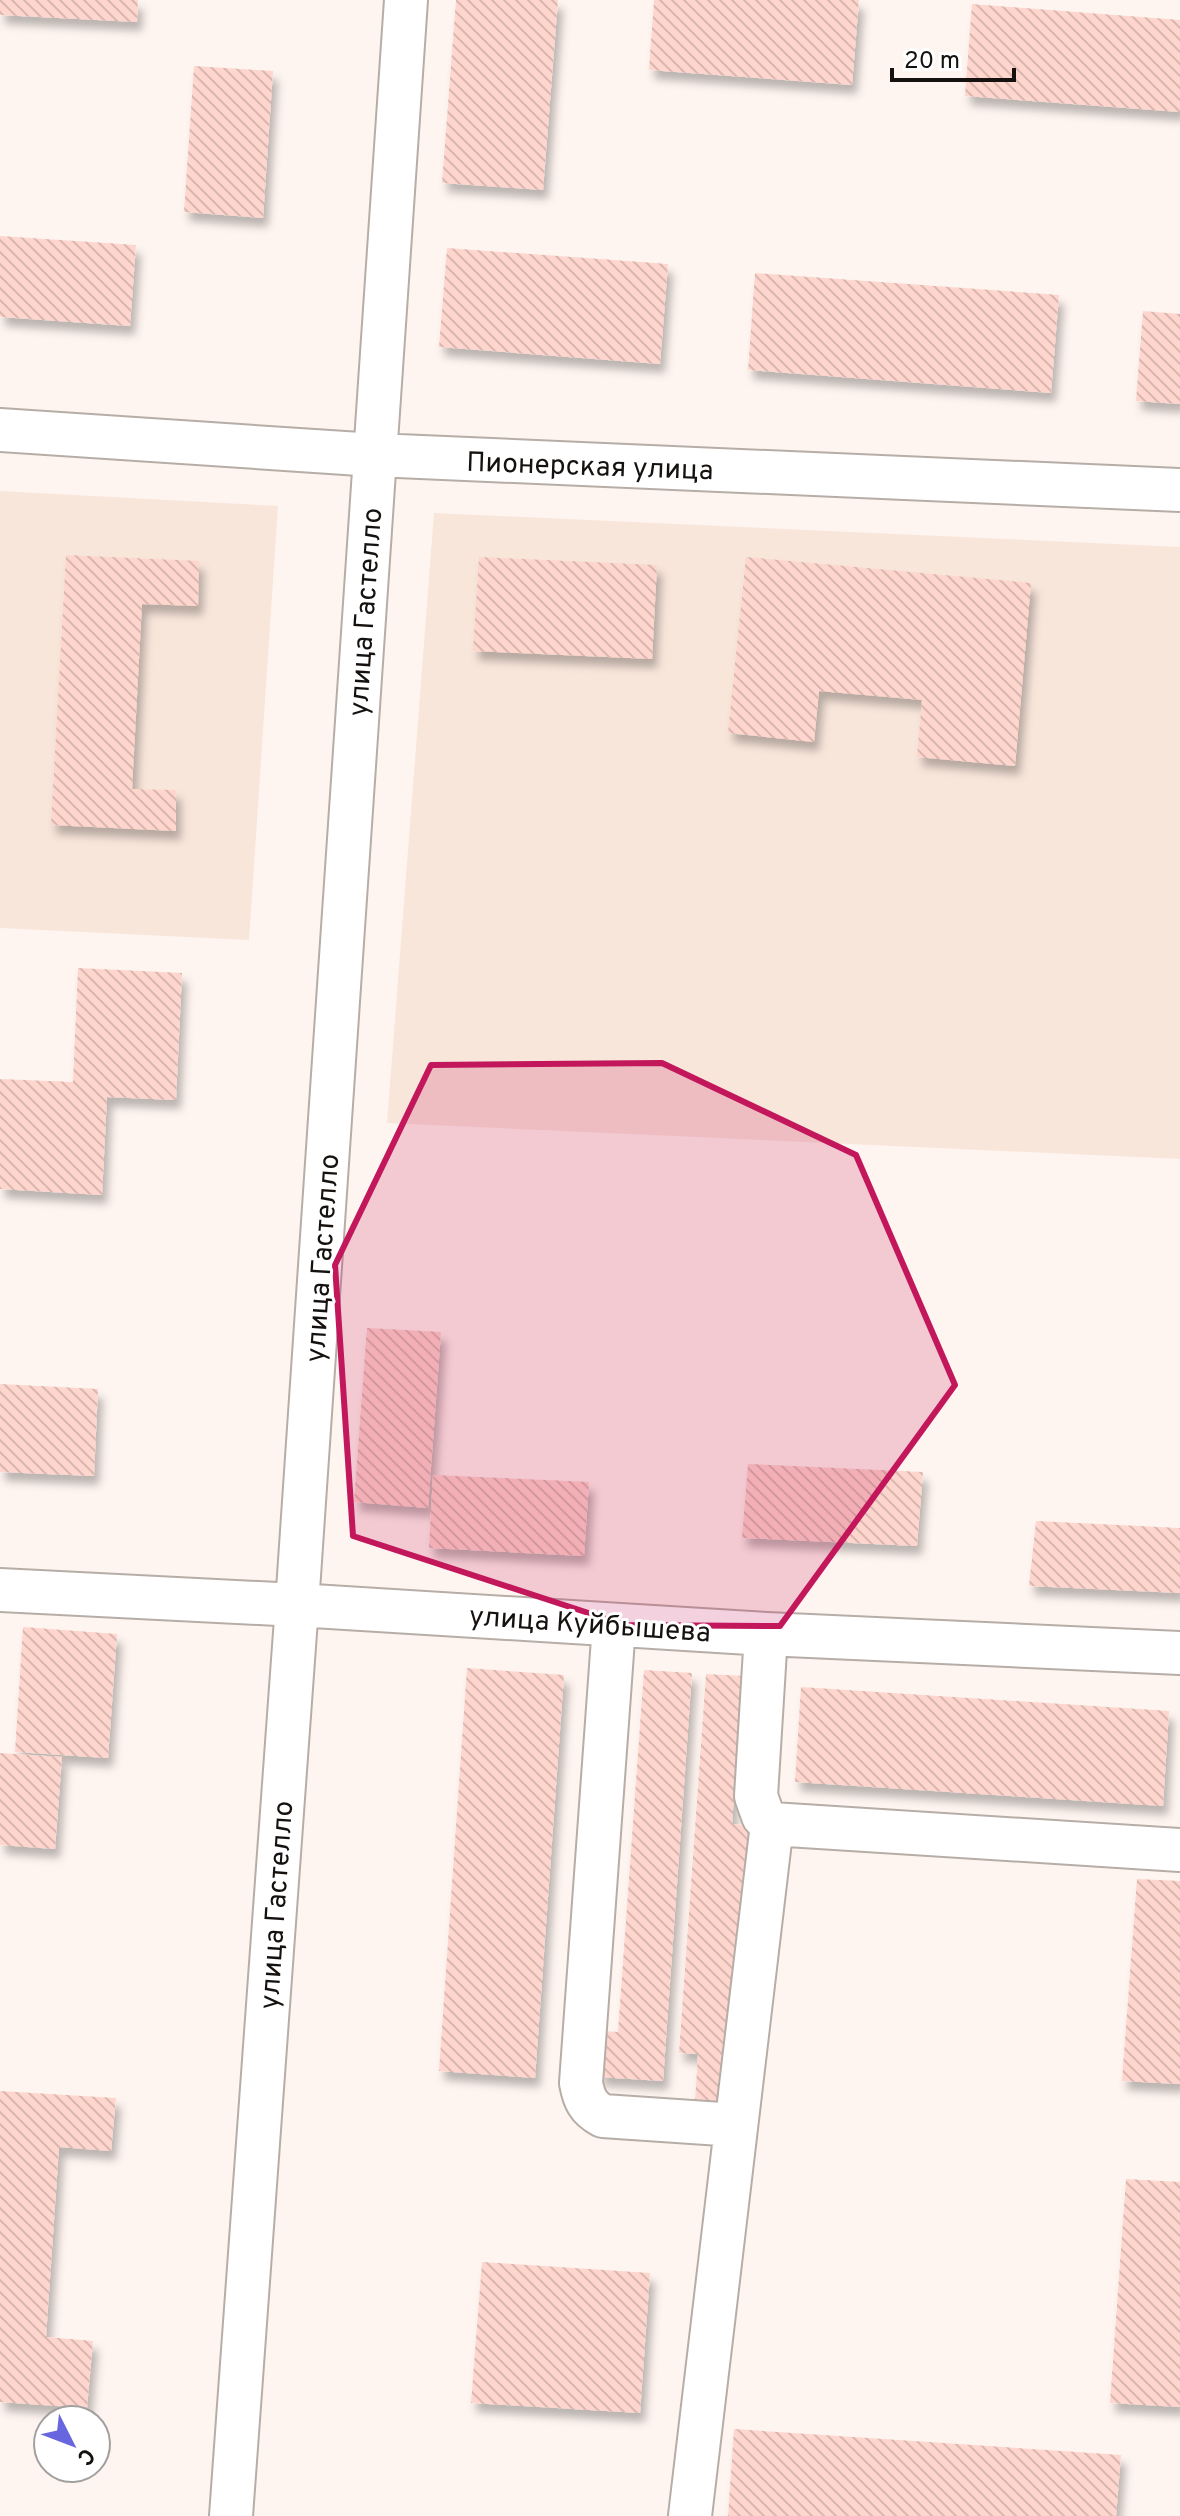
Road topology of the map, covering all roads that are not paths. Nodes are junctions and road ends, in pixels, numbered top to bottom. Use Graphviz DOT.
graph roads {
  1 [pos="406,0"];
  2 [pos="0,430"];
  3 [pos="375,455"];
  4 [pos="1180,490"];
  5 [pos="0,1590"];
  6 [pos="297,1605"];
  7 [pos="614,1625"];
  8 [pos="766,1634"];
  9 [pos="1180,1653"];
  10 [pos="772,1824"];
  11 [pos="1180,1850"];
  12 [pos="736,2125"];
  13 [pos="231,2516"];
  14 [pos="690,2516"];
  1 -- 3 [label="street, улица Гастелло"];
  2 -- 3 [label="street, Пионерская улица"];
  3 -- 4 [label="street, Пионерская улица"];
  3 -- 6 [label="street, улица Гастелло"];
  5 -- 6 [label="street, улица Куйбышева"];
  6 -- 7 [label="street, улица Куйбышева"];
  6 -- 13 [label="street, улица Гастелло"];
  7 -- 8 [label="street, улица Куйбышева"];
  7 -- 12 [label="street"];
  8 -- 9 [label="street, улица Куйбышева"];
  8 -- 10 [label="street"];
  10 -- 11 [label="street"];
  10 -- 12 [label="street"];
  12 -- 14 [label="street"];
}
